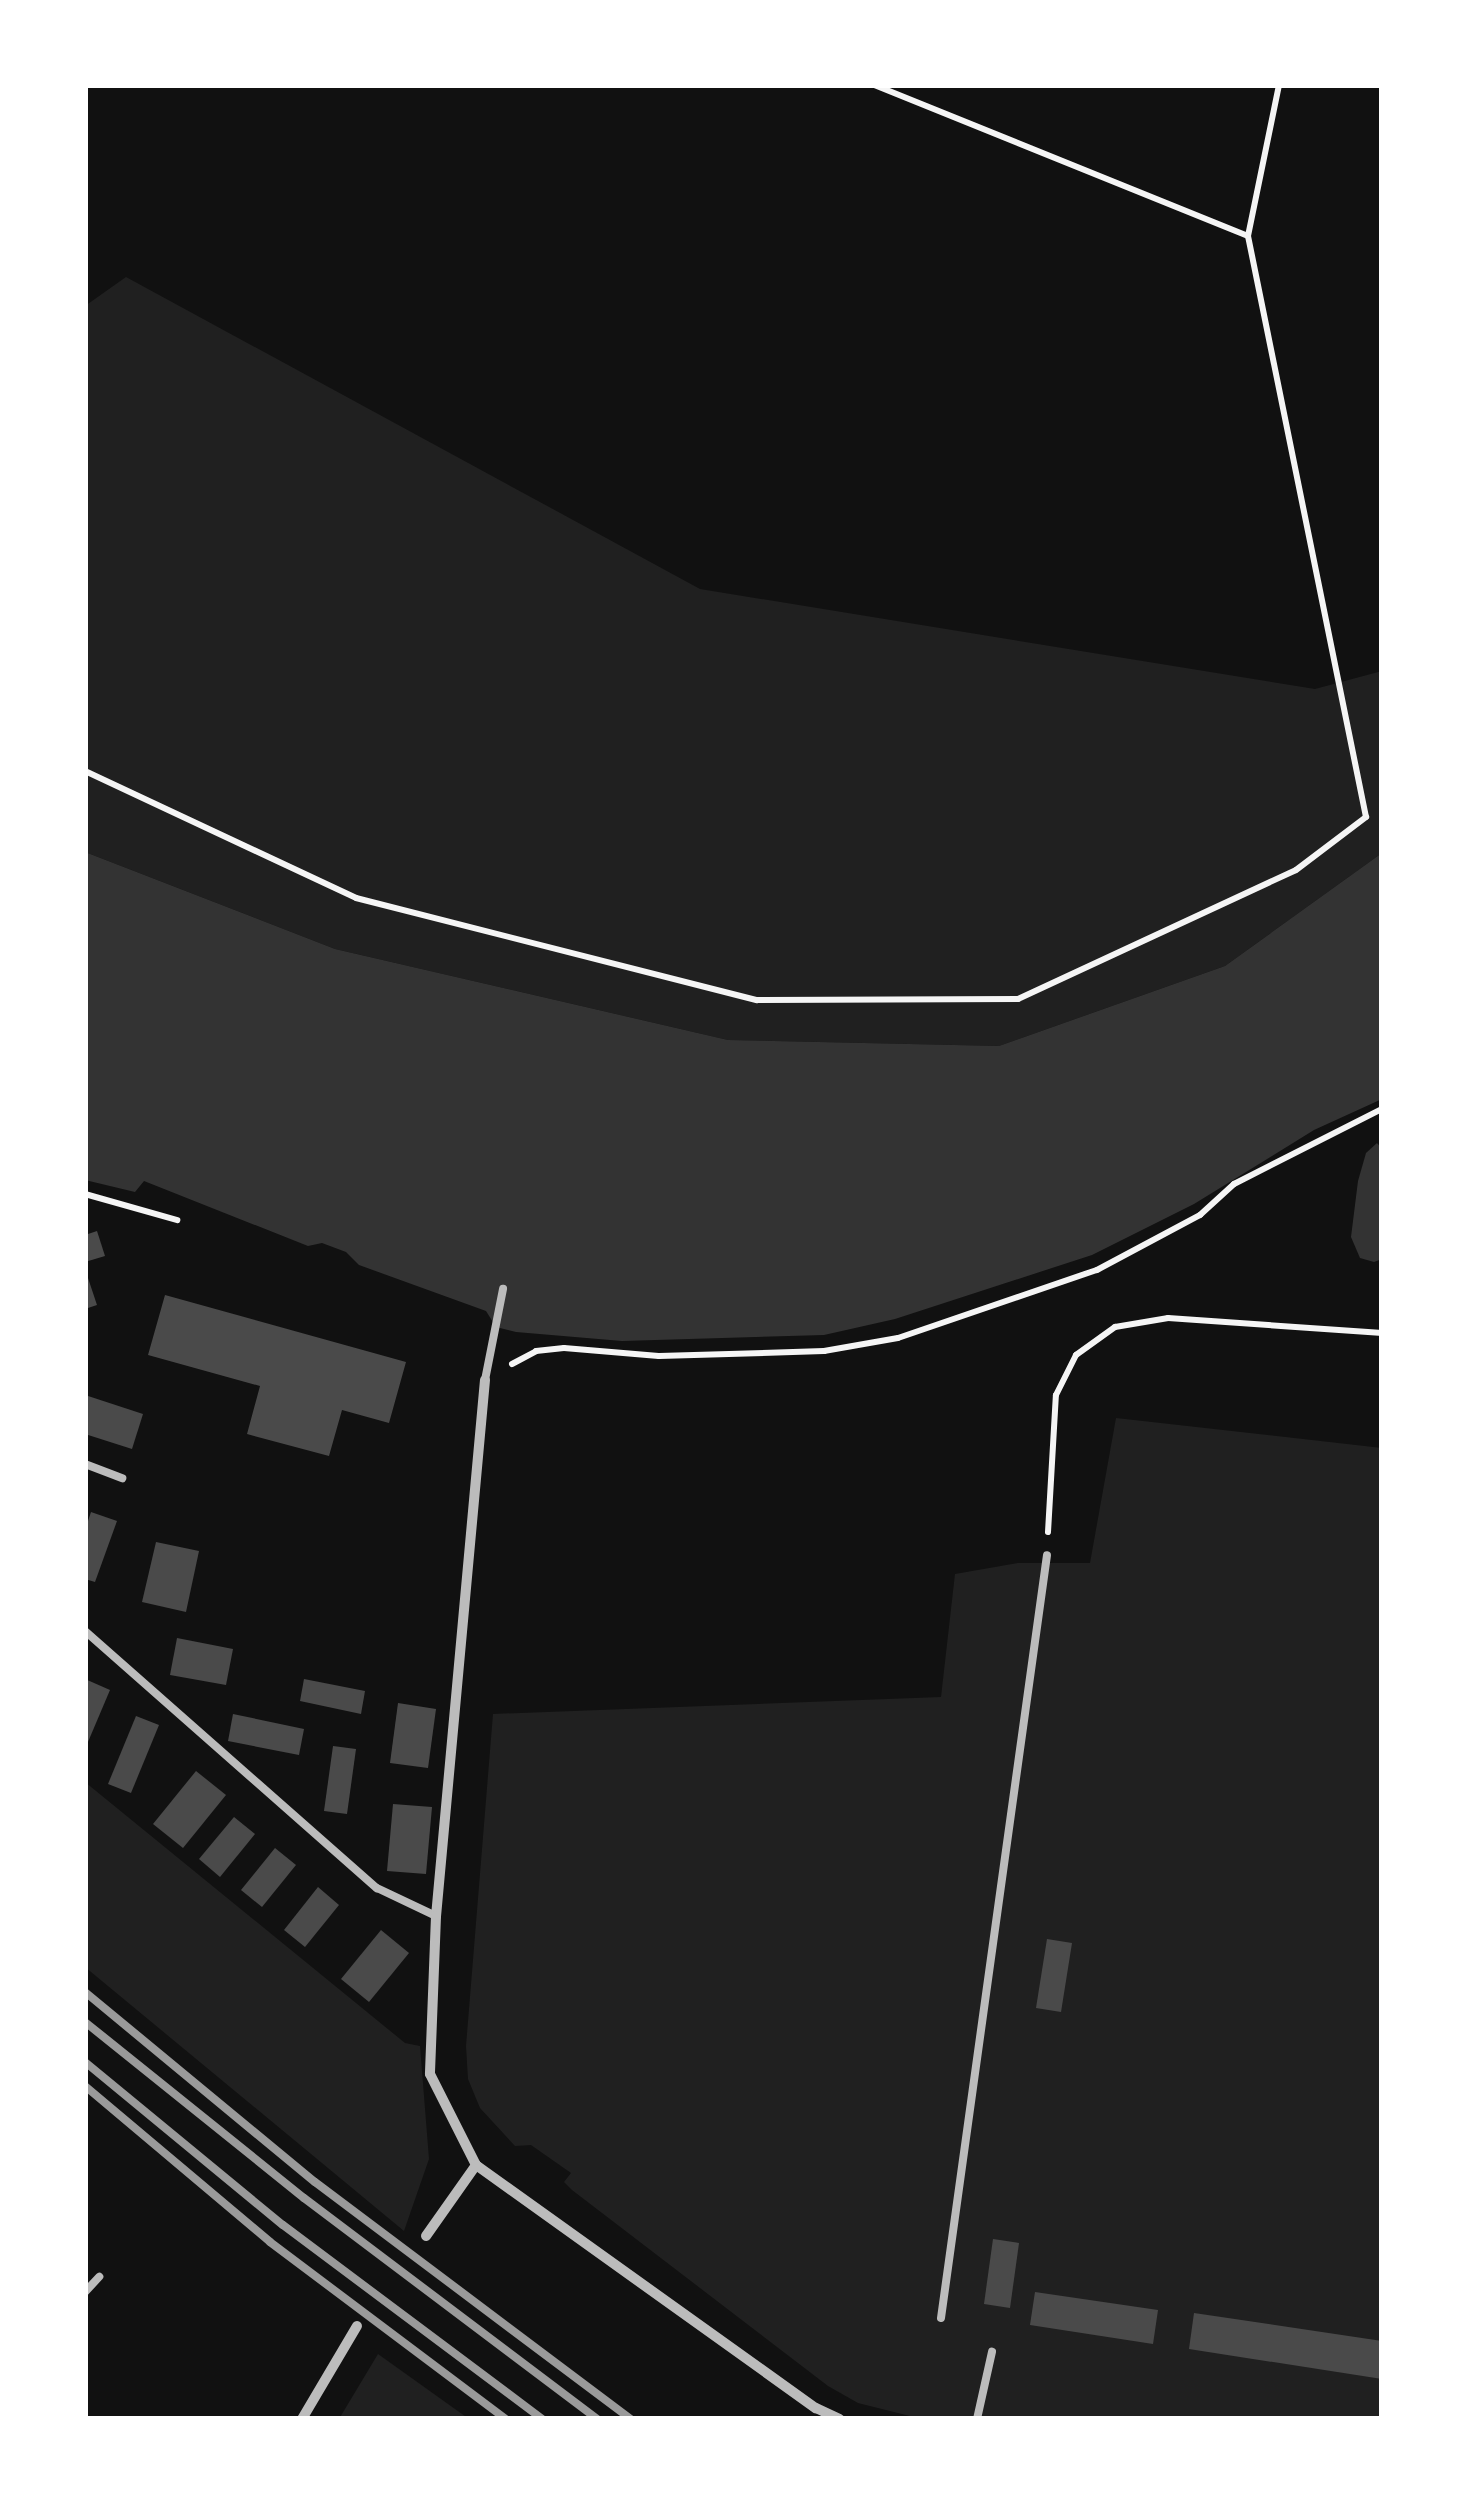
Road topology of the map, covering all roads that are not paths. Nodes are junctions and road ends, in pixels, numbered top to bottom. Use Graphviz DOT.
graph roads {
  1 [pos="502,1289"];
  2 [pos="485,1380"];
  3 [pos="85,1464"];
  4 [pos="122,1478"];
  5 [pos="1047,1556"];
  6 [pos="85,1631"];
  7 [pos="436,1916"];
  8 [pos="476,2165"];
  9 [pos="426,2236"];
  10 [pos="98,2277"];
  11 [pos="85,2292"];
  12 [pos="942,2318"];
  13 [pos="357,2326"];
  14 [pos="992,2352"];
  15 [pos="302,2419"];
  16 [pos="840,2419"];
  17 [pos="977,2419"];
  1 -- 2 [label="lane"];
  2 -- 7 [label="street"];
  3 -- 4 [label="lane"];
  5 -- 12 [label="lane"];
  6 -- 7 [label="lane"];
  7 -- 8 [label="street"];
  8 -- 9 [label="street"];
  8 -- 16 [label="street"];
  10 -- 11 [label="lane"];
  13 -- 15 [label="street"];
  14 -- 17 [label="lane"];
}
